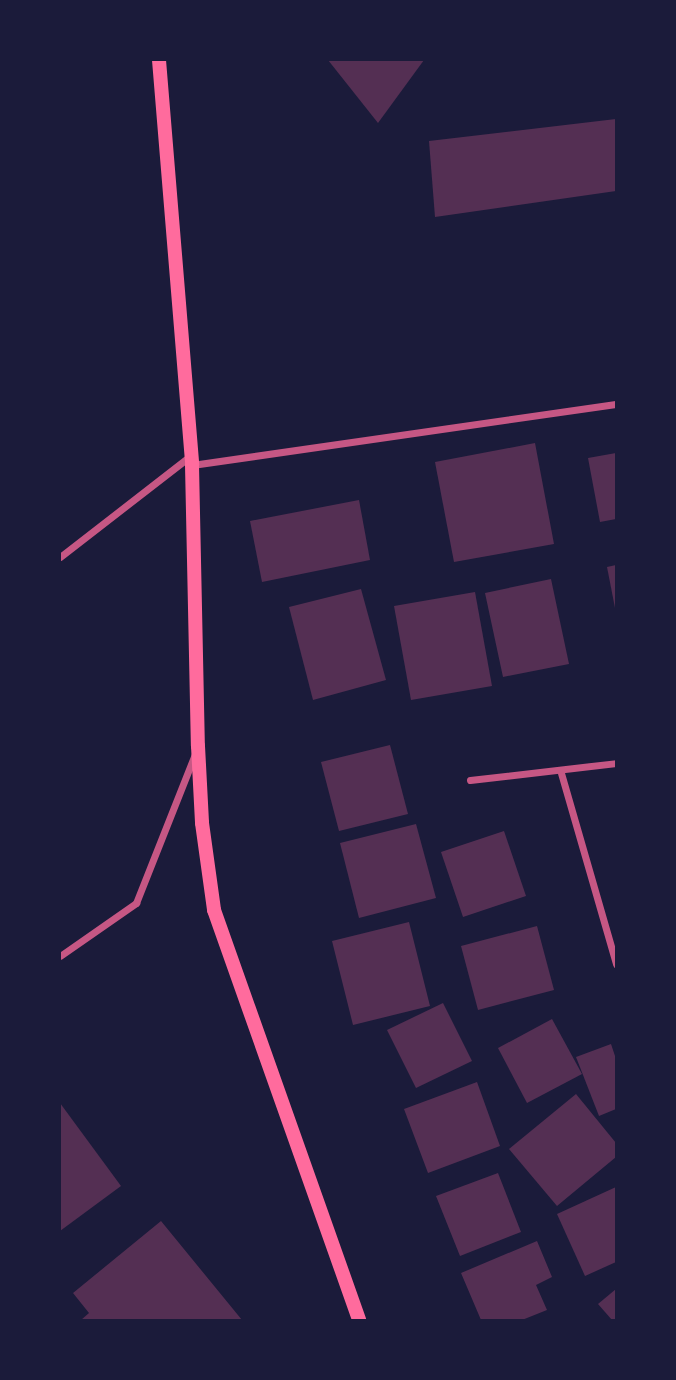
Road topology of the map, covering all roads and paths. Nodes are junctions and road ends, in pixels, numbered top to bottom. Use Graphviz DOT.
graph roads {
  1 [pos="159,60"];
  2 [pos="617,404"];
  3 [pos="192,461"];
  4 [pos="60,557"];
  5 [pos="198,747"];
  6 [pos="617,763"];
  7 [pos="561,773"];
  8 [pos="470,780"];
  9 [pos="60,956"];
  10 [pos="617,964"];
  11 [pos="359,1321"];
  1 -- 3 [label="main road"];
  2 -- 3 [label="street"];
  3 -- 4 [label="street"];
  3 -- 5 [label="main road"];
  5 -- 9 [label="street"];
  5 -- 11 [label="main road"];
  6 -- 7 [label="street"];
  7 -- 8 [label="street"];
  7 -- 10 [label="street"];
}
